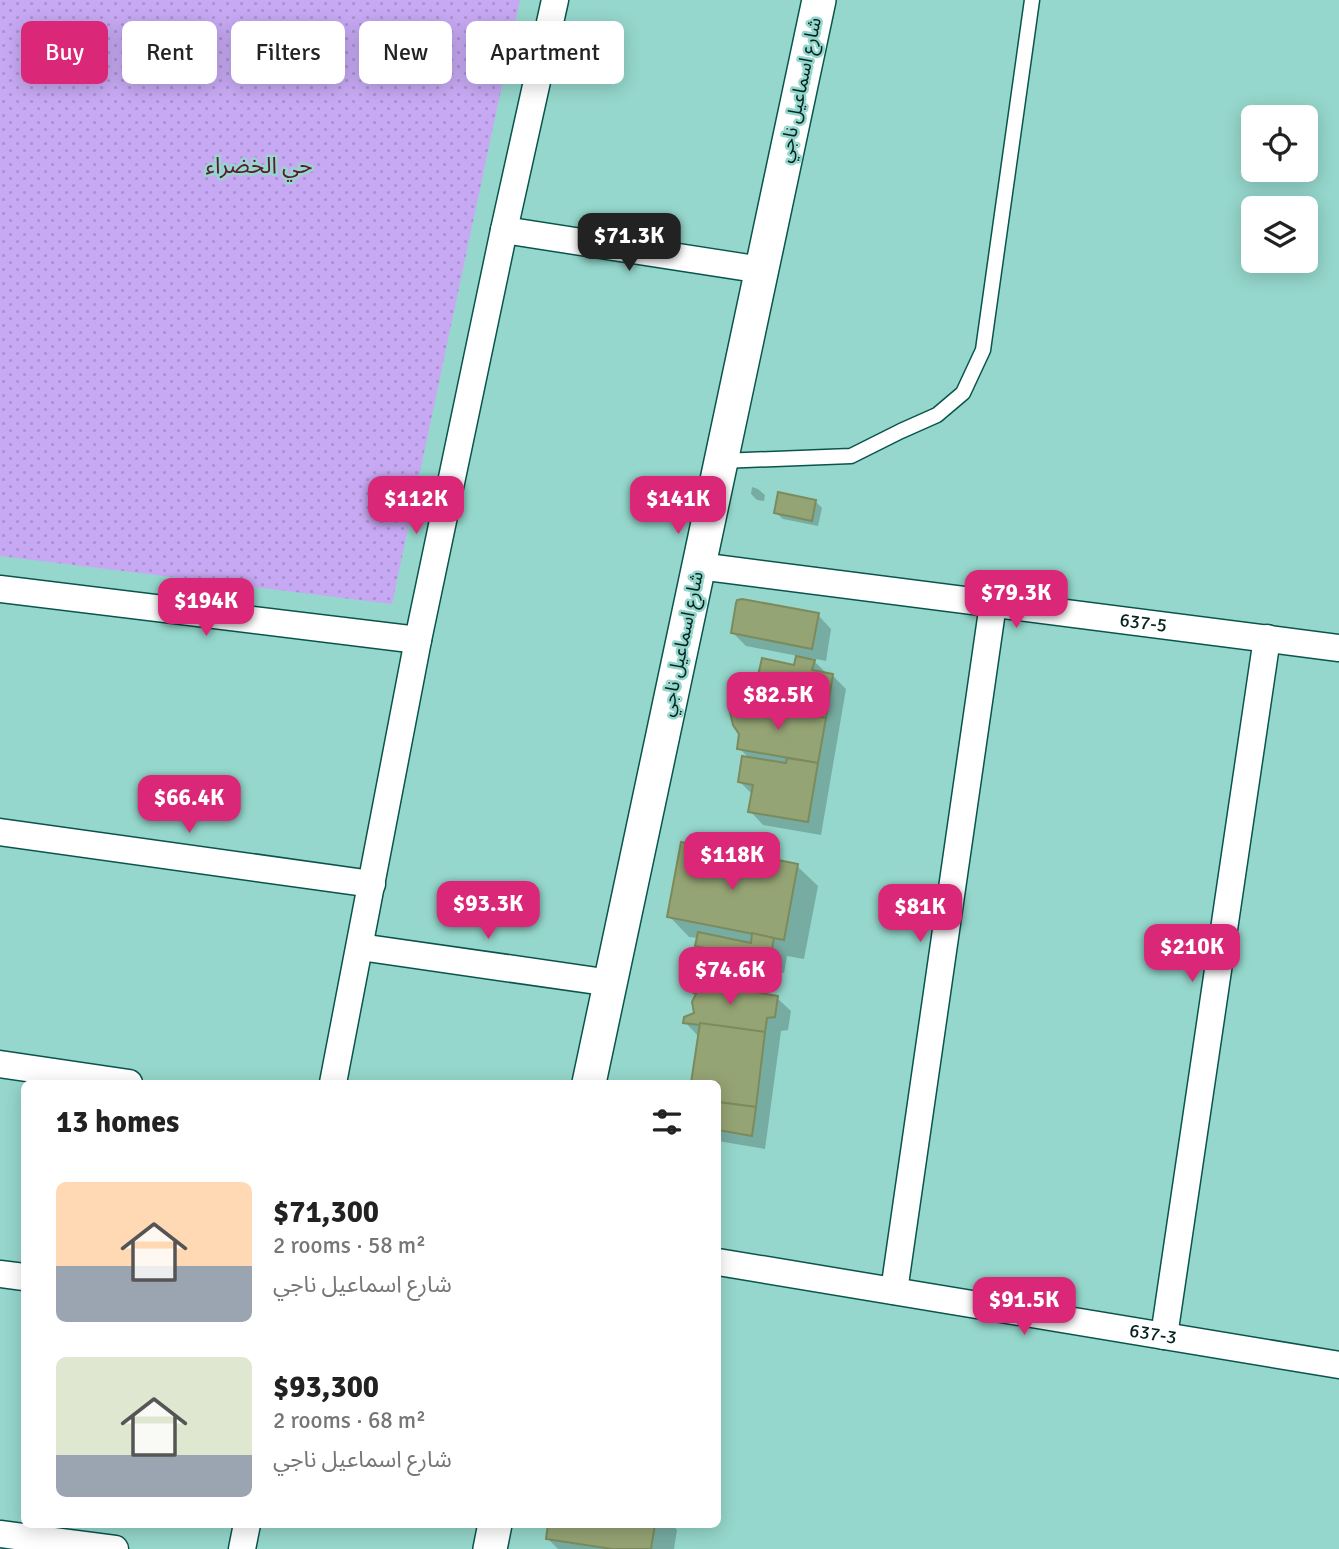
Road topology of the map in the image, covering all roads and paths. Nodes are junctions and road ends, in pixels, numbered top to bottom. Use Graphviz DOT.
graph roads {
  1 [pos="555,0"];
  2 [pos="820,0"];
  3 [pos="1032,0"];
  4 [pos="504,230"];
  5 [pos="762,270"];
  6 [pos="721,460"];
  7 [pos="699,566"];
  8 [pos="0,589"];
  9 [pos="993,604"];
  10 [pos="1267,638"];
  11 [pos="418,640"];
  12 [pos="1339,648"];
  13 [pos="0,832"];
  14 [pos="372,884"];
  15 [pos="360,947"];
  16 [pos="611,983"];
  17 [pos="0,1064"];
  18 [pos="109,1080"];
  19 [pos="334,1080"];
  20 [pos="590,1080"];
  21 [pos="721,1262"];
  22 [pos="0,1274"];
  23 [pos="21,1278"];
  24 [pos="894,1291"];
  25 [pos="1164,1336"];
  26 [pos="1339,1365"];
  27 [pos="246,1528"];
  28 [pos="494,1528"];
  29 [pos="0,1534"];
  30 [pos="115,1549"];
  31 [pos="242,1549"];
  32 [pos="490,1549"];
  1 -- 4 [label="street"];
  2 -- 5 [label="street, شارع اسماعيل ناجي"];
  3 -- 6 [label="lane"];
  4 -- 5 [label="street"];
  4 -- 11 [label="street"];
  5 -- 6 [label="street, شارع اسماعيل ناجي"];
  6 -- 7 [label="street, شارع اسماعيل ناجي"];
  7 -- 9 [label="street, 637-5"];
  7 -- 16 [label="street, شارع اسماعيل ناجي"];
  8 -- 11 [label="street"];
  9 -- 10 [label="street, 637-5"];
  9 -- 24 [label="street"];
  10 -- 12 [label="street, 637-5"];
  10 -- 25 [label="street"];
  11 -- 14 [label="street"];
  13 -- 14 [label="street"];
  14 -- 15 [label="street"];
  15 -- 16 [label="street"];
  15 -- 19 [label="street"];
  16 -- 20 [label="street, شارع اسماعيل ناجي"];
  17 -- 18 [label="street"];
  21 -- 24 [label="street, 637-3"];
  22 -- 23 [label="street"];
  24 -- 25 [label="street, 637-3"];
  25 -- 26 [label="street, 637-3"];
  27 -- 31 [label="street"];
  28 -- 32 [label="street"];
  29 -- 30 [label="street"];
}
